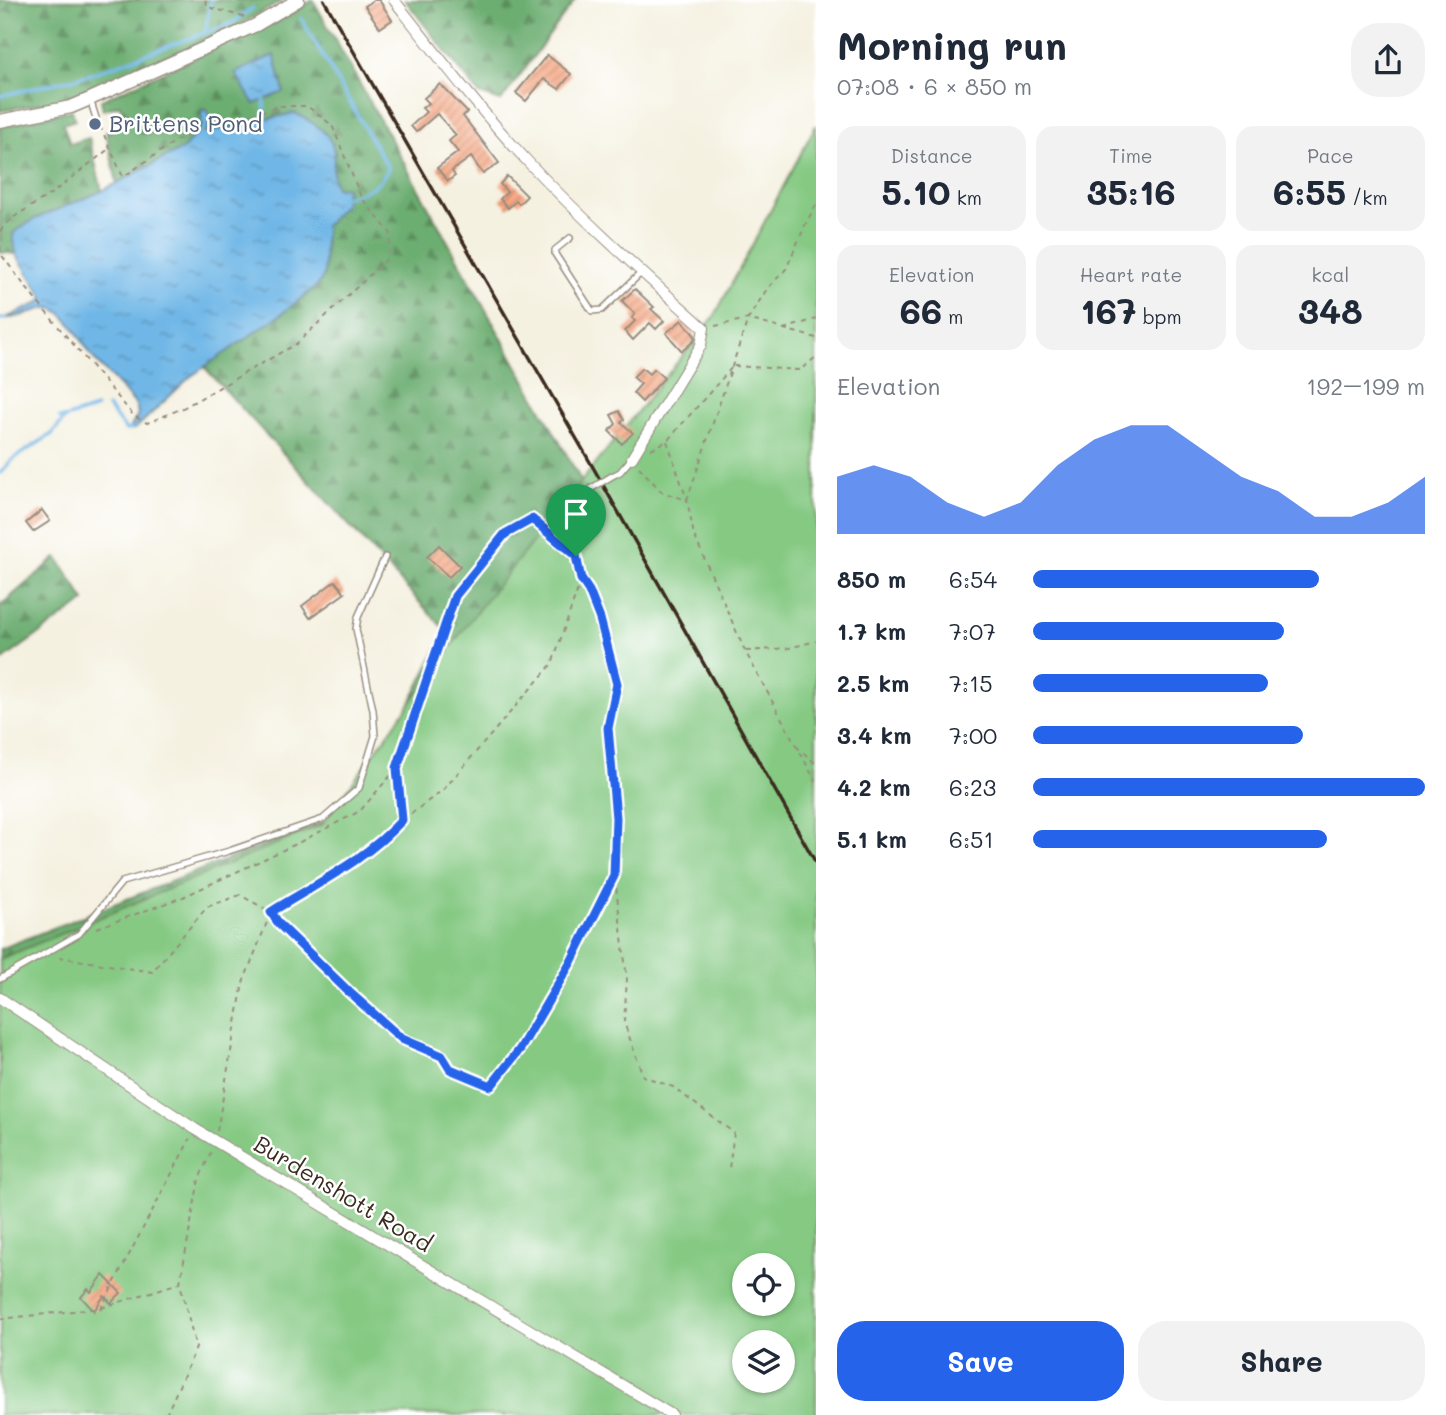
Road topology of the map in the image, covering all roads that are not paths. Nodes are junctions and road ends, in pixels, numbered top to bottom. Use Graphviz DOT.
graph roads {
  1 [pos="298,0"];
  2 [pos="394,0"];
  3 [pos="90,99"];
  4 [pos="96,118"];
  5 [pos="0,121"];
  6 [pos="570,238"];
  7 [pos="642,272"];
  8 [pos="632,458"];
  9 [pos="576,556"];
  10 [pos="385,557"];
  11 [pos="0,979"];
  12 [pos="0,998"];
  13 [pos="672,1415"];
  1 -- 3 [label="street"];
  2 -- 7 [label="street"];
  3 -- 4 [label="lane"];
  3 -- 5 [label="street"];
  6 -- 7 [label="lane"];
  7 -- 8 [label="street"];
  8 -- 9 [label="lane, bridge"];
  10 -- 11 [label="lane"];
  12 -- 13 [label="street, Burdenshott Road"];
}
